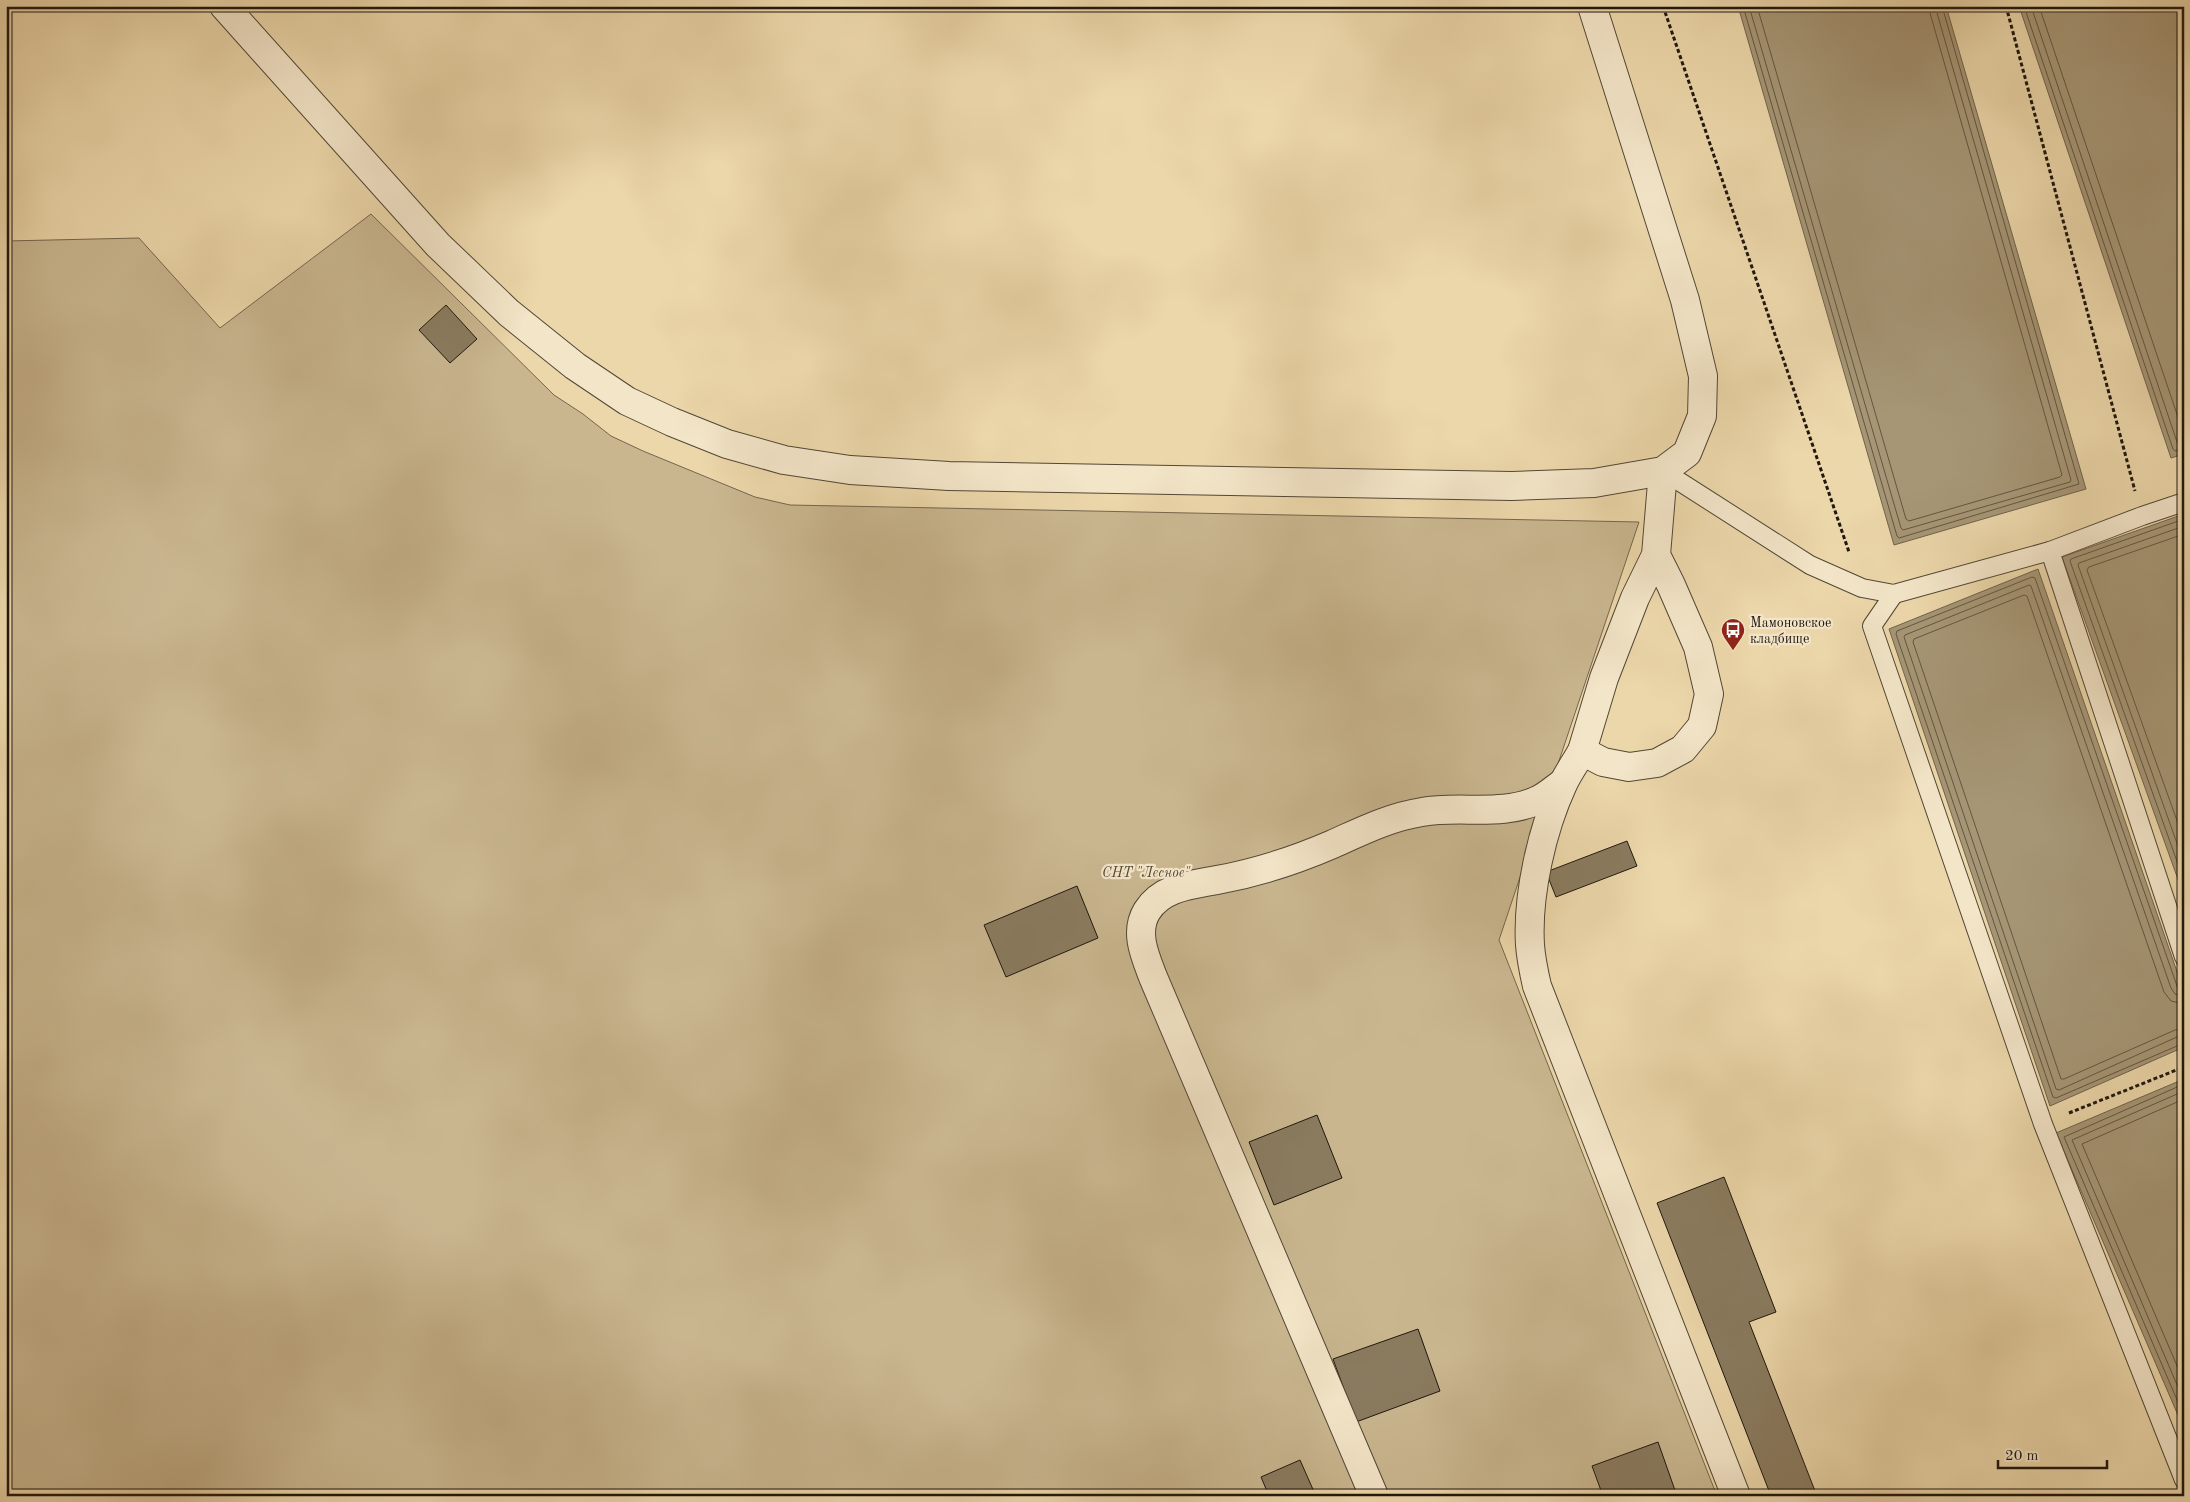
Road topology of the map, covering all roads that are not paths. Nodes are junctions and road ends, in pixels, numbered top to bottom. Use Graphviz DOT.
graph roads {
  1 [pos="224,6"];
  2 [pos="1592,6"];
  3 [pos="1662,471"];
  4 [pos="2184,502"];
  5 [pos="2050,551"];
  6 [pos="1656,555"];
  7 [pos="1894,594"];
  8 [pos="1582,751"];
  9 [pos="1563,782"];
  10 [pos="2184,957"];
  11 [pos="2184,1480"];
  12 [pos="1374,1496"];
  13 [pos="1736,1496"];
  1 -- 3 [label="street"];
  2 -- 3 [label="street"];
  3 -- 6 [label="street"];
  3 -- 7 [label="lane"];
  4 -- 5 [label="lane"];
  5 -- 7 [label="lane"];
  5 -- 10 [label="lane"];
  6 -- 8 [label="street"];
  6 -- 8 [label="street"];
  7 -- 11 [label="lane"];
  8 -- 9 [label="street"];
  9 -- 12 [label="street"];
  9 -- 13 [label="street"];
}
